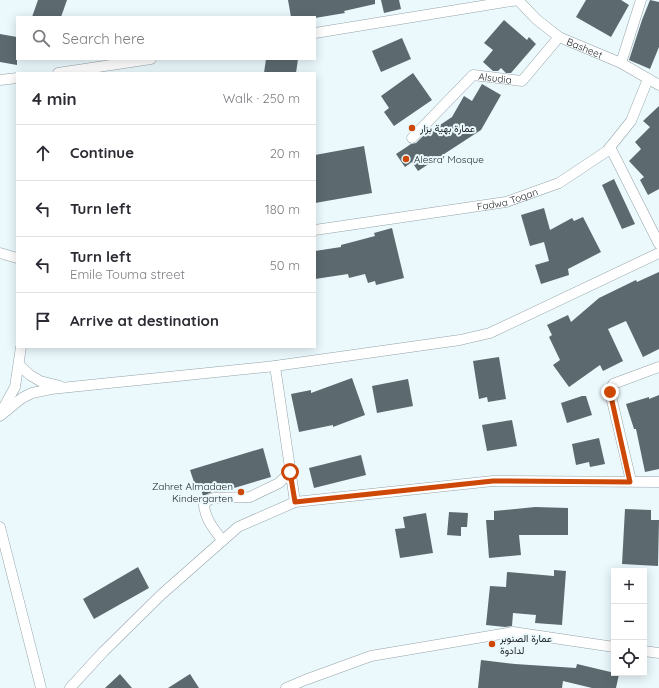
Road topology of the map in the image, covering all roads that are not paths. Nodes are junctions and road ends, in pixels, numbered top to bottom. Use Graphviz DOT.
graph roads {
  1 [pos="518,0"];
  2 [pos="641,0"];
  3 [pos="316,33"];
  4 [pos="559,37"];
  5 [pos="144,60"];
  6 [pos="620,64"];
  7 [pos="65,72"];
  8 [pos="16,78"];
  9 [pos="648,79"];
  10 [pos="0,80"];
  11 [pos="659,85"];
  12 [pos="412,138"];
  13 [pos="610,147"];
  14 [pos="316,230"];
  15 [pos="659,244"];
  16 [pos="0,253"];
  17 [pos="659,253"];
  18 [pos="16,258"];
  19 [pos="22,348"];
  20 [pos="19,365"];
  21 [pos="275,366"];
  22 [pos="659,367"];
  23 [pos="66,388"];
  24 [pos="0,415"];
  25 [pos="290,472"];
  26 [pos="630,482"];
  27 [pos="659,482"];
  28 [pos="295,502"];
  29 [pos="0,530"];
  30 [pos="222,540"];
  31 [pos="611,647"];
  32 [pos="647,651"];
  33 [pos="659,653"];
  34 [pos="41,688"];
  35 [pos="70,688"];
  36 [pos="286,688"];
  1 -- 3 [label="street"];
  1 -- 4 [label="street, Basheet"];
  2 -- 6 [label="street"];
  4 -- 6 [label="street, Basheet"];
  4 -- 12 [label="street, Alsudia"];
  5 -- 7 [label="street"];
  6 -- 9 [label="street, Basheet"];
  8 -- 10 [label="street"];
  9 -- 11 [label="street, Basheet"];
  9 -- 13 [label="street, Fadwa Toqan"];
  13 -- 14 [label="street, Fadwa Toqan"];
  13 -- 15 [label="street"];
  16 -- 18 [label="street"];
  17 -- 21 [label="street"];
  19 -- 20 [label="street"];
  20 -- 23 [label="street"];
  20 -- 24 [label="street"];
  21 -- 23 [label="street"];
  21 -- 25 [label="street"];
  22 -- 26 [label="street"];
  23 -- 24 [label="street"];
  25 -- 28 [label="street"];
  25 -- 30 [label="street"];
  26 -- 27 [label="street"];
  26 -- 28 [label="street"];
  28 -- 30 [label="street"];
  29 -- 34 [label="street"];
  30 -- 35 [label="street"];
  31 -- 36 [label="street"];
  32 -- 33 [label="street"];
}
